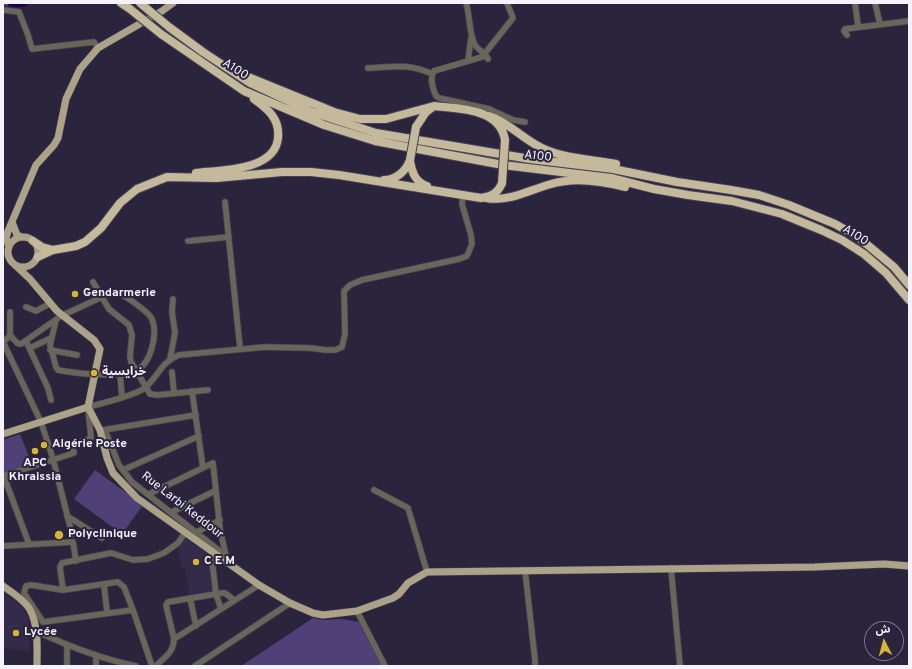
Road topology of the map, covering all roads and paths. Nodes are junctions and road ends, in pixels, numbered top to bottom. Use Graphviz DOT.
graph roads {
  1 [pos="121,3"];
  2 [pos="140,3"];
  3 [pos="172,3"];
  4 [pos="466,3"];
  5 [pos="507,3"];
  6 [pos="855,3"];
  7 [pos="875,3"];
  8 [pos="3,10"];
  9 [pos="909,21"];
  10 [pos="880,24"];
  11 [pos="858,26"];
  12 [pos="471,31"];
  13 [pos="847,35"];
  14 [pos="98,48"];
  15 [pos="203,52"];
  16 [pos="487,56"];
  17 [pos="468,61"];
  18 [pos="368,68"];
  19 [pos="432,74"];
  20 [pos="244,91"];
  21 [pos="436,96"];
  22 [pos="434,106"];
  23 [pos="489,116"];
  24 [pos="524,122"];
  25 [pos="410,160"];
  26 [pos="167,177"];
  27 [pos="362,179"];
  28 [pos="660,179"];
  29 [pos="441,190"];
  30 [pos="463,194"];
  31 [pos="688,195"];
  32 [pos="481,198"];
  33 [pos="225,202"];
  34 [pos="12,222"];
  35 [pos="21,237"];
  36 [pos="229,237"];
  37 [pos="33,241"];
  38 [pos="188,241"];
  39 [pos="9,247"];
  40 [pos="53,250"];
  41 [pos="36,260"];
  42 [pos="15,265"];
  43 [pos="30,279"];
  44 [pos="94,282"];
  45 [pos="909,285"];
  46 [pos="116,292"];
  47 [pos="102,298"];
  48 [pos="173,299"];
  49 [pos="909,300"];
  50 [pos="49,304"];
  51 [pos="26,307"];
  52 [pos="10,312"];
  53 [pos="59,318"];
  54 [pos="10,336"];
  55 [pos="51,338"];
  56 [pos="26,340"];
  57 [pos="3,342"];
  58 [pos="30,348"];
  59 [pos="240,348"];
  60 [pos="50,350"];
  61 [pos="78,355"];
  62 [pos="170,358"];
  63 [pos="136,370"];
  64 [pos="172,372"];
  65 [pos="95,374"];
  66 [pos="120,374"];
  67 [pos="146,388"];
  68 [pos="208,390"];
  69 [pos="192,391"];
  70 [pos="174,393"];
  71 [pos="122,397"];
  72 [pos="51,400"];
  73 [pos="88,407"];
  74 [pos="196,415"];
  75 [pos="41,422"];
  76 [pos="103,430"];
  77 [pos="3,434"];
  78 [pos="199,436"];
  79 [pos="53,459"];
  80 [pos="203,468"];
  81 [pos="123,470"];
  82 [pos="3,475"];
  83 [pos="374,490"];
  84 [pos="215,491"];
  85 [pos="149,494"];
  86 [pos="172,512"];
  87 [pos="68,516"];
  88 [pos="220,520"];
  89 [pos="197,532"];
  90 [pos="185,533"];
  91 [pos="72,534"];
  92 [pos="102,538"];
  93 [pos="29,544"];
  94 [pos="3,546"];
  95 [pos="211,552"];
  96 [pos="226,556"];
  97 [pos="76,561"];
  98 [pos="228,564"];
  99 [pos="909,566"];
  100 [pos="671,568"];
  101 [pos="525,570"];
  102 [pos="427,572"];
  103 [pos="104,585"];
  104 [pos="259,585"];
  105 [pos="3,586"];
  106 [pos="63,590"];
  107 [pos="216,594"];
  108 [pos="190,598"];
  109 [pos="234,600"];
  110 [pos="290,602"];
  111 [pos="221,609"];
  112 [pos="133,610"];
  113 [pos="107,612"];
  114 [pos="357,612"];
  115 [pos="38,626"];
  116 [pos="196,626"];
  117 [pos="174,639"];
  118 [pos="67,645"];
  119 [pos="96,655"];
  120 [pos="124,665"];
  121 [pos="37,666"];
  122 [pos="68,666"];
  123 [pos="96,666"];
  124 [pos="136,666"];
  125 [pos="152,666"];
  126 [pos="156,666"];
  127 [pos="195,666"];
  128 [pos="385,666"];
  129 [pos="534,666"];
  130 [pos="680,666"];
  1 -- 20 [label="highway, A100 / A100, bridge"];
  2 -- 15 [label="highway, A100 / A100, bridge"];
  3 -- 14 [label="main road"];
  4 -- 12 [label="street"];
  5 -- 16 [label="street"];
  6 -- 11 [label="street"];
  7 -- 10 [label="street"];
  8 -- 14 [label="street"];
  9 -- 10 [label="street"];
  10 -- 11 [label="street"];
  11 -- 13 [label="street"];
  12 -- 16 [label="street"];
  12 -- 17 [label="street"];
  14 -- 34 [label="main road"];
  15 -- 22 [label="highway"];
  15 -- 28 [label="highway, A100 / A100"];
  16 -- 17 [label="street"];
  17 -- 19 [label="street"];
  18 -- 19 [label="street"];
  19 -- 21 [label="street"];
  20 -- 26 [label="highway"];
  20 -- 31 [label="highway, A100 / A100"];
  21 -- 22 [label="street"];
  21 -- 24 [label="street"];
  22 -- 23 [label="highway"];
  22 -- 25 [label="highway, bridge"];
  23 -- 28 [label="highway"];
  23 -- 32 [label="highway, bridge"];
  25 -- 27 [label="highway"];
  25 -- 29 [label="highway"];
  26 -- 27 [label="highway"];
  26 -- 40 [label="highway"];
  27 -- 29 [label="highway"];
  28 -- 45 [label="highway, A100 / A100"];
  29 -- 30 [label="highway"];
  30 -- 32 [label="highway"];
  30 -- 59 [label="street"];
  31 -- 32 [label="highway"];
  31 -- 49 [label="highway, A100 / A100"];
  33 -- 36 [label="street"];
  34 -- 35 [label="main road"];
  34 -- 39 [label="main road"];
  35 -- 37 [label="main road"];
  35 -- 39 [label="main road"];
  36 -- 38 [label="street"];
  36 -- 59 [label="street"];
  37 -- 40 [label="highway"];
  37 -- 41 [label="main road"];
  39 -- 42 [label="main road"];
  40 -- 41 [label="highway"];
  41 -- 42 [label="main road"];
  41 -- 43 [label="main road"];
  42 -- 43 [label="main road"];
  43 -- 50 [label="main road"];
  44 -- 47 [label="street"];
  46 -- 63 [label="street"];
  47 -- 53 [label="street"];
  47 -- 63 [label="street"];
  48 -- 62 [label="street"];
  50 -- 51 [label="street"];
  50 -- 53 [label="main road"];
  52 -- 54 [label="street"];
  53 -- 55 [label="street"];
  53 -- 56 [label="street"];
  53 -- 65 [label="main road"];
  54 -- 56 [label="street"];
  54 -- 57 [label="street"];
  55 -- 58 [label="street"];
  55 -- 60 [label="street"];
  56 -- 58 [label="street"];
  57 -- 75 [label="street"];
  58 -- 72 [label="street"];
  59 -- 62 [label="street"];
  60 -- 61 [label="street"];
  60 -- 65 [label="street"];
  62 -- 67 [label="street"];
  63 -- 66 [label="street"];
  63 -- 67 [label="street"];
  64 -- 70 [label="street"];
  65 -- 66 [label="street"];
  65 -- 73 [label="main road"];
  66 -- 71 [label="street"];
  67 -- 70 [label="street"];
  67 -- 71 [label="street"];
  68 -- 69 [label="street"];
  69 -- 70 [label="street"];
  69 -- 74 [label="street"];
  71 -- 73 [label="street"];
  73 -- 75 [label="main road"];
  73 -- 76 [label="main road"];
  73 -- 79 [label="street"];
  74 -- 76 [label="street"];
  74 -- 78 [label="street"];
  75 -- 77 [label="main road"];
  75 -- 79 [label="street"];
  76 -- 81 [label="street, Rue Larbi Keddour"];
  76 -- 90 [label="main road"];
  78 -- 80 [label="street"];
  78 -- 81 [label="street"];
  79 -- 82 [label="street"];
  79 -- 87 [label="street"];
  80 -- 84 [label="street"];
  80 -- 85 [label="street"];
  81 -- 85 [label="street, Rue Larbi Keddour"];
  82 -- 93 [label="street"];
  83 -- 102 [label="street"];
  84 -- 86 [label="street"];
  84 -- 88 [label="street"];
  85 -- 86 [label="street, Rue Larbi Keddour"];
  86 -- 89 [label="street, Rue Larbi Keddour"];
  87 -- 91 [label="street"];
  87 -- 92 [label="street"];
  88 -- 89 [label="street"];
  88 -- 96 [label="street"];
  89 -- 96 [label="street, Rue Larbi Keddour"];
  90 -- 95 [label="main road"];
  90 -- 97 [label="street"];
  93 -- 94 [label="street"];
  93 -- 97 [label="street"];
  95 -- 98 [label="main road"];
  95 -- 107 [label="street"];
  96 -- 98 [label="street"];
  97 -- 106 [label="street"];
  98 -- 104 [label="main road"];
  99 -- 100 [label="main road"];
  100 -- 101 [label="main road"];
  100 -- 130 [label="street"];
  101 -- 102 [label="main road"];
  101 -- 129 [label="street"];
  102 -- 114 [label="main road"];
  103 -- 106 [label="street"];
  103 -- 112 [label="street"];
  103 -- 113 [label="street"];
  104 -- 109 [label="street"];
  104 -- 110 [label="main road"];
  105 -- 115 [label="main road"];
  106 -- 115 [label="street"];
  107 -- 108 [label="street"];
  107 -- 109 [label="street"];
  107 -- 111 [label="street"];
  108 -- 116 [label="street"];
  108 -- 117 [label="street"];
  109 -- 111 [label="street"];
  110 -- 114 [label="main road"];
  110 -- 127 [label="street"];
  111 -- 116 [label="street"];
  112 -- 113 [label="street"];
  112 -- 125 [label="street"];
  113 -- 115 [label="street"];
  114 -- 128 [label="street"];
  115 -- 118 [label="street"];
  115 -- 121 [label="main road"];
  116 -- 117 [label="street"];
  117 -- 126 [label="street"];
  118 -- 119 [label="street"];
  118 -- 122 [label="street"];
  119 -- 120 [label="street"];
  119 -- 123 [label="street"];
  120 -- 124 [label="street"];
}
